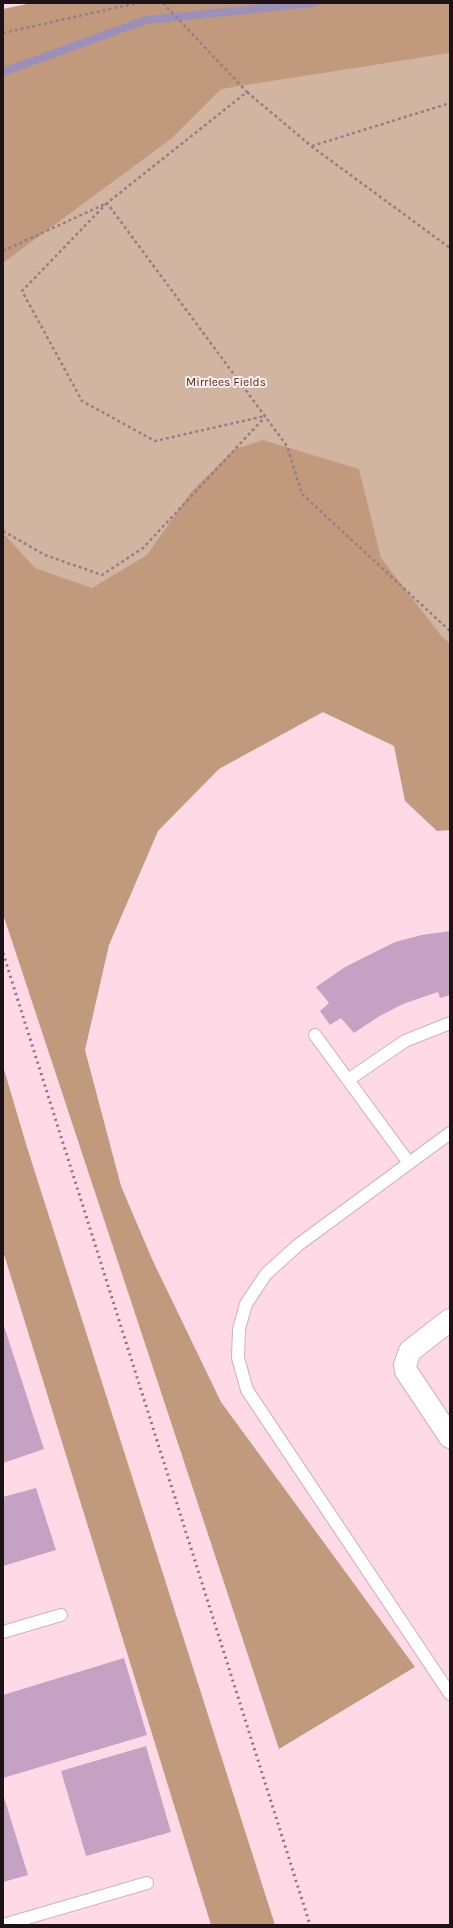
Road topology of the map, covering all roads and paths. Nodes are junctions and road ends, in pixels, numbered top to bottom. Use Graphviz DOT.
graph roads {
  1 [pos="137,3"];
  2 [pos="163,3"];
  3 [pos="3,33"];
  4 [pos="247,92"];
  5 [pos="450,103"];
  6 [pos="311,146"];
  7 [pos="107,203"];
  8 [pos="450,248"];
  9 [pos="3,250"];
  10 [pos="265,416"];
  11 [pos="3,531"];
  12 [pos="450,631"];
  13 [pos="450,1023"];
  14 [pos="315,1036"];
  15 [pos="348,1080"];
  16 [pos="450,1133"];
  17 [pos="409,1163"];
  18 [pos="450,1320"];
  19 [pos="450,1437"];
  20 [pos="61,1615"];
  21 [pos="3,1632"];
  22 [pos="450,1694"];
  23 [pos="147,1883"];
  24 [pos="3,1924"];
  1 -- 3 [label="path"];
  2 -- 4 [label="path"];
  4 -- 6 [label="path"];
  4 -- 7 [label="path"];
  5 -- 6 [label="path"];
  6 -- 8 [label="path"];
  7 -- 9 [label="path"];
  7 -- 10 [label="path"];
  7 -- 10 [label="path"];
  10 -- 11 [label="path"];
  10 -- 12 [label="path"];
  13 -- 15 [label="lane"];
  14 -- 15 [label="lane"];
  15 -- 17 [label="lane"];
  16 -- 17 [label="lane"];
  17 -- 22 [label="lane"];
  18 -- 19 [label="street"];
  20 -- 21 [label="lane"];
  23 -- 24 [label="lane"];
}
